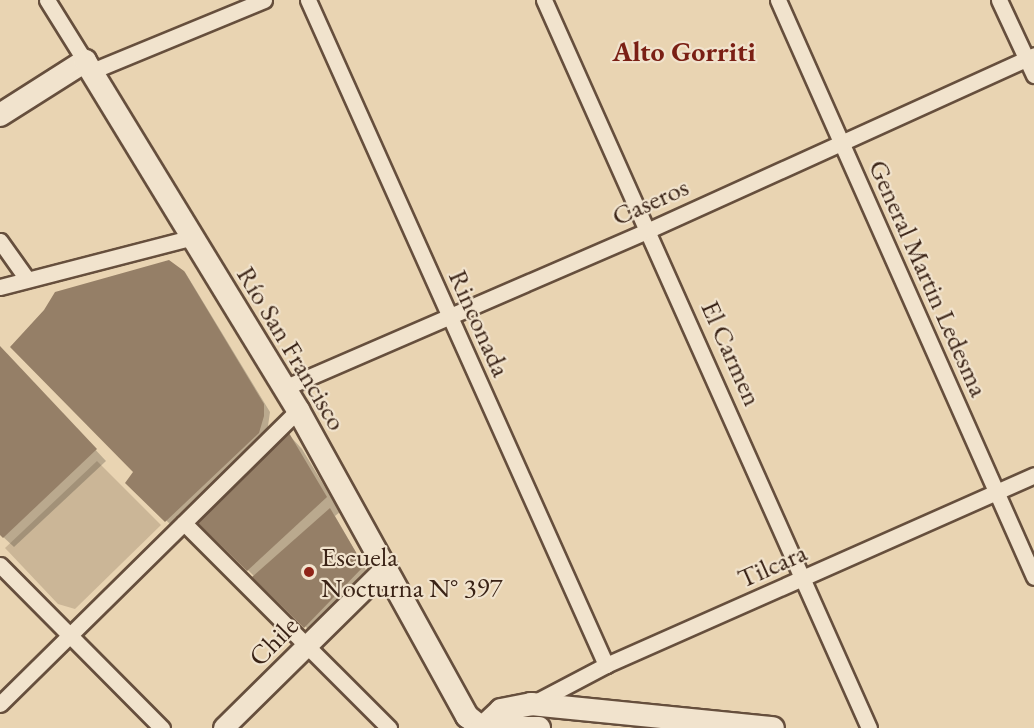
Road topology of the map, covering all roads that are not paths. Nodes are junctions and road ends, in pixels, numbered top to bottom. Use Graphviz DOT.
graph roads {
  1 [pos="47,0"];
  2 [pos="264,0"];
  3 [pos="308,0"];
  4 [pos="544,0"];
  5 [pos="778,0"];
  6 [pos="999,0"];
  7 [pos="1030,57"];
  8 [pos="88,66"];
  9 [pos="1034,75"];
  10 [pos="0,115"];
  11 [pos="841,143"];
  12 [pos="649,230"];
  13 [pos="190,238"];
  14 [pos="0,241"];
  15 [pos="27,279"];
  16 [pos="0,287"];
  17 [pos="449,316"];
  18 [pos="284,388"];
  19 [pos="298,410"];
  20 [pos="1034,475"];
  21 [pos="996,492"];
  22 [pos="184,523"];
  23 [pos="0,566"];
  24 [pos="387,567"];
  25 [pos="1034,577"];
  26 [pos="804,579"];
  27 [pos="71,635"];
  28 [pos="307,645"];
  29 [pos="606,665"];
  30 [pos="0,704"];
  31 [pos="531,704"];
  32 [pos="162,728"];
  33 [pos="224,728"];
  34 [pos="389,728"];
  35 [pos="482,728"];
  36 [pos="539,728"];
  37 [pos="772,728"];
  38 [pos="869,728"];
  1 -- 8 [label="street, Río San Francisco"];
  2 -- 8 [label="street"];
  3 -- 17 [label="street, Rinconada"];
  4 -- 12 [label="street, El Carmen"];
  5 -- 11 [label="street, General Martin Ledesma"];
  6 -- 7 [label="street"];
  7 -- 9 [label="street"];
  7 -- 11 [label="street, Caseros"];
  8 -- 10 [label="main road"];
  8 -- 13 [label="main road, Río San Francisco"];
  11 -- 12 [label="street, Caseros"];
  11 -- 21 [label="street, General Martin Ledesma"];
  12 -- 17 [label="street, Caseros"];
  12 -- 26 [label="street, El Carmen"];
  13 -- 15 [label="street"];
  13 -- 18 [label="main road, Río San Francisco"];
  14 -- 15 [label="street"];
  15 -- 16 [label="street"];
  17 -- 18 [label="street, Caseros"];
  17 -- 29 [label="street, Rinconada"];
  18 -- 19 [label="main road, Río San Francisco"];
  19 -- 22 [label="street"];
  19 -- 24 [label="main road, Río San Francisco"];
  20 -- 21 [label="street, Tilcara"];
  21 -- 25 [label="street, General Martin Ledesma"];
  21 -- 26 [label="street, Tilcara"];
  22 -- 27 [label="street"];
  22 -- 28 [label="street"];
  23 -- 27 [label="street"];
  24 -- 28 [label="street, Chile"];
  24 -- 35 [label="main road, Río San Francisco"];
  26 -- 29 [label="street, Tilcara"];
  26 -- 38 [label="street, El Carmen"];
  27 -- 30 [label="street"];
  27 -- 32 [label="street"];
  28 -- 33 [label="street, Chile"];
  28 -- 34 [label="street"];
  29 -- 31 [label="street, Tilcara"];
  31 -- 35 [label="main road"];
  31 -- 37 [label="main road"];
  35 -- 36 [label="main road"];
}
